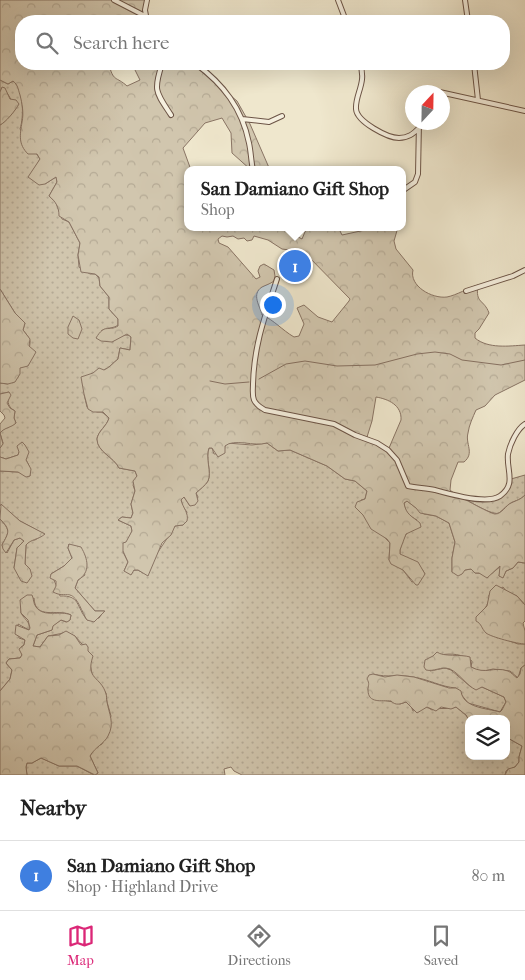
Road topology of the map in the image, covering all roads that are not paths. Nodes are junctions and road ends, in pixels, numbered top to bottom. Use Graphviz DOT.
graph roads {
  1 [pos="114,0"];
  2 [pos="147,0"];
  3 [pos="338,0"];
  4 [pos="465,0"];
  5 [pos="143,15"];
  6 [pos="145,15"];
  7 [pos="344,15"];
  8 [pos="467,15"];
  9 [pos="160,70"];
  10 [pos="203,70"];
  11 [pos="362,70"];
  12 [pos="475,70"];
  13 [pos="450,94"];
  14 [pos="478,100"];
  15 [pos="525,111"];
  16 [pos="171,115"];
  17 [pos="282,116"];
  18 [pos="242,119"];
  19 [pos="417,130"];
  20 [pos="419,130"];
  21 [pos="252,166"];
  22 [pos="406,188"];
  23 [pos="525,270"];
  24 [pos="277,279"];
  25 [pos="466,291"];
  26 [pos="525,424"];
  1 -- 5 [label="street"];
  2 -- 6 [label="street"];
  3 -- 7 [label="street"];
  4 -- 8 [label="street"];
  9 -- 16 [label="street"];
  10 -- 18 [label="street"];
  11 -- 19 [label="street"];
  12 -- 14 [label="street"];
  13 -- 14 [label="street"];
  14 -- 15 [label="street"];
  17 -- 18 [label="street"];
  18 -- 21 [label="street"];
  20 -- 22 [label="street"];
  23 -- 25 [label="street"];
  24 -- 26 [label="street"];
}
